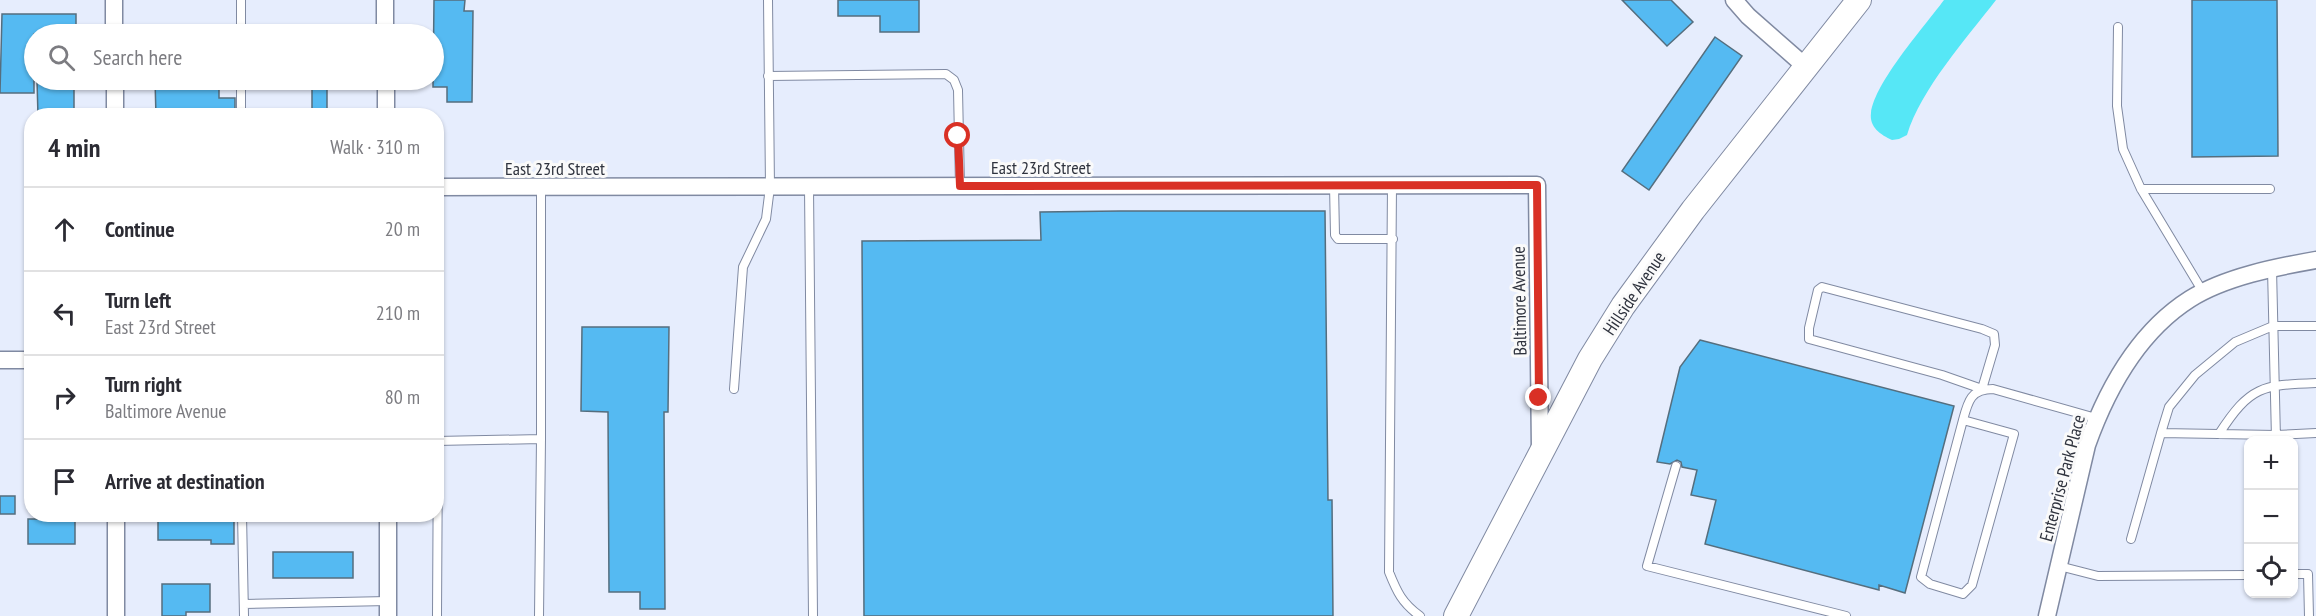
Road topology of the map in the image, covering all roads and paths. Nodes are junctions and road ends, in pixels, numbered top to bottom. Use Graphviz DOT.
graph roads {
  1 [pos="114,0"];
  2 [pos="241,0"];
  3 [pos="385,0"];
  4 [pos="768,0"];
  5 [pos="1734,0"];
  6 [pos="1859,0"];
  7 [pos="114,24"];
  8 [pos="241,24"];
  9 [pos="385,24"];
  10 [pos="2118,27"];
  11 [pos="1806,67"];
  12 [pos="768,76"];
  13 [pos="115,90"];
  14 [pos="241,90"];
  15 [pos="386,90"];
  16 [pos="115,108"];
  17 [pos="241,108"];
  18 [pos="386,108"];
  19 [pos="1334,185"];
  20 [pos="1392,185"];
  21 [pos="1537,185"];
  22 [pos="960,186"];
  23 [pos="444,187"];
  24 [pos="541,187"];
  25 [pos="770,187"];
  26 [pos="809,187"];
  27 [pos="2141,189"];
  28 [pos="2270,189"];
  29 [pos="1392,239"];
  30 [pos="2316,260"];
  31 [pos="2272,268"];
  32 [pos="2204,293"];
  33 [pos="2273,326"];
  34 [pos="2316,326"];
  35 [pos="0,360"];
  36 [pos="24,360"];
  37 [pos="2316,382"];
  38 [pos="2275,385"];
  39 [pos="734,389"];
  40 [pos="1982,389"];
  41 [pos="2096,418"];
  42 [pos="1963,420"];
  43 [pos="2161,433"];
  44 [pos="2316,433"];
  45 [pos="2219,434"];
  46 [pos="2248,436"];
  47 [pos="2276,436"];
  48 [pos="2292,436"];
  49 [pos="541,439"];
  50 [pos="444,441"];
  51 [pos="1540,453"];
  52 [pos="1676,466"];
  53 [pos="116,522"];
  54 [pos="242,522"];
  55 [pos="388,522"];
  56 [pos="437,522"];
  57 [pos="2131,539"];
  58 [pos="2059,566"];
  59 [pos="2298,574"];
  60 [pos="2244,575"];
  61 [pos="243,604"];
  62 [pos="388,608"];
  63 [pos="1416,615"];
  64 [pos="116,616"];
  65 [pos="244,616"];
  66 [pos="438,616"];
  67 [pos="539,616"];
  68 [pos="813,616"];
  69 [pos="1456,616"];
  70 [pos="1846,616"];
  71 [pos="2047,616"];
  72 [pos="2309,616"];
  1 -- 7 [label="street"];
  2 -- 8 [label="lane"];
  3 -- 9 [label="street"];
  4 -- 12 [label="lane"];
  5 -- 11 [label="street"];
  6 -- 11 [label="street, Hillside Avenue"];
  10 -- 27 [label="lane"];
  11 -- 51 [label="street, Hillside Avenue"];
  12 -- 22 [label="lane"];
  12 -- 25 [label="lane"];
  13 -- 16 [label="street"];
  14 -- 17 [label="lane"];
  15 -- 18 [label="street"];
  19 -- 20 [label="street, East 23rd Street"];
  19 -- 22 [label="street, East 23rd Street"];
  19 -- 29 [label="lane"];
  20 -- 21 [label="street, East 23rd Street"];
  20 -- 29 [label="lane"];
  21 -- 51 [label="street, Baltimore Avenue"];
  22 -- 26 [label="street, East 23rd Street"];
  23 -- 24 [label="street, East 23rd Street"];
  24 -- 25 [label="street, East 23rd Street"];
  24 -- 49 [label="lane"];
  25 -- 26 [label="street, East 23rd Street"];
  25 -- 39 [label="lane"];
  26 -- 68 [label="lane"];
  27 -- 28 [label="lane"];
  27 -- 32 [label="lane"];
  29 -- 63 [label="lane"];
  30 -- 31 [label="street, Enterprise Park Place"];
  31 -- 32 [label="street, Enterprise Park Place"];
  31 -- 33 [label="lane"];
  32 -- 41 [label="street, Enterprise Park Place"];
  33 -- 34 [label="lane"];
  33 -- 38 [label="lane"];
  33 -- 43 [label="lane"];
  35 -- 36 [label="street"];
  37 -- 38 [label="lane"];
  38 -- 45 [label="lane"];
  38 -- 47 [label="lane"];
  40 -- 40 [label="lane"];
  40 -- 41 [label="lane"];
  40 -- 42 [label="lane"];
  41 -- 58 [label="street, Enterprise Park Place"];
  42 -- 42 [label="lane"];
  43 -- 45 [label="lane"];
  43 -- 57 [label="lane"];
  44 -- 48 [label="lane"];
  45 -- 46 [label="lane"];
  49 -- 50 [label="lane"];
  49 -- 67 [label="lane"];
  51 -- 69 [label="street, Hillside Avenue"];
  52 -- 70 [label="lane"];
  53 -- 64 [label="street"];
  54 -- 61 [label="lane"];
  55 -- 62 [label="street"];
  56 -- 66 [label="lane"];
  58 -- 60 [label="lane"];
  58 -- 71 [label="street, Enterprise Park Place"];
  59 -- 72 [label="lane"];
  61 -- 62 [label="lane"];
  61 -- 65 [label="lane"];
}
